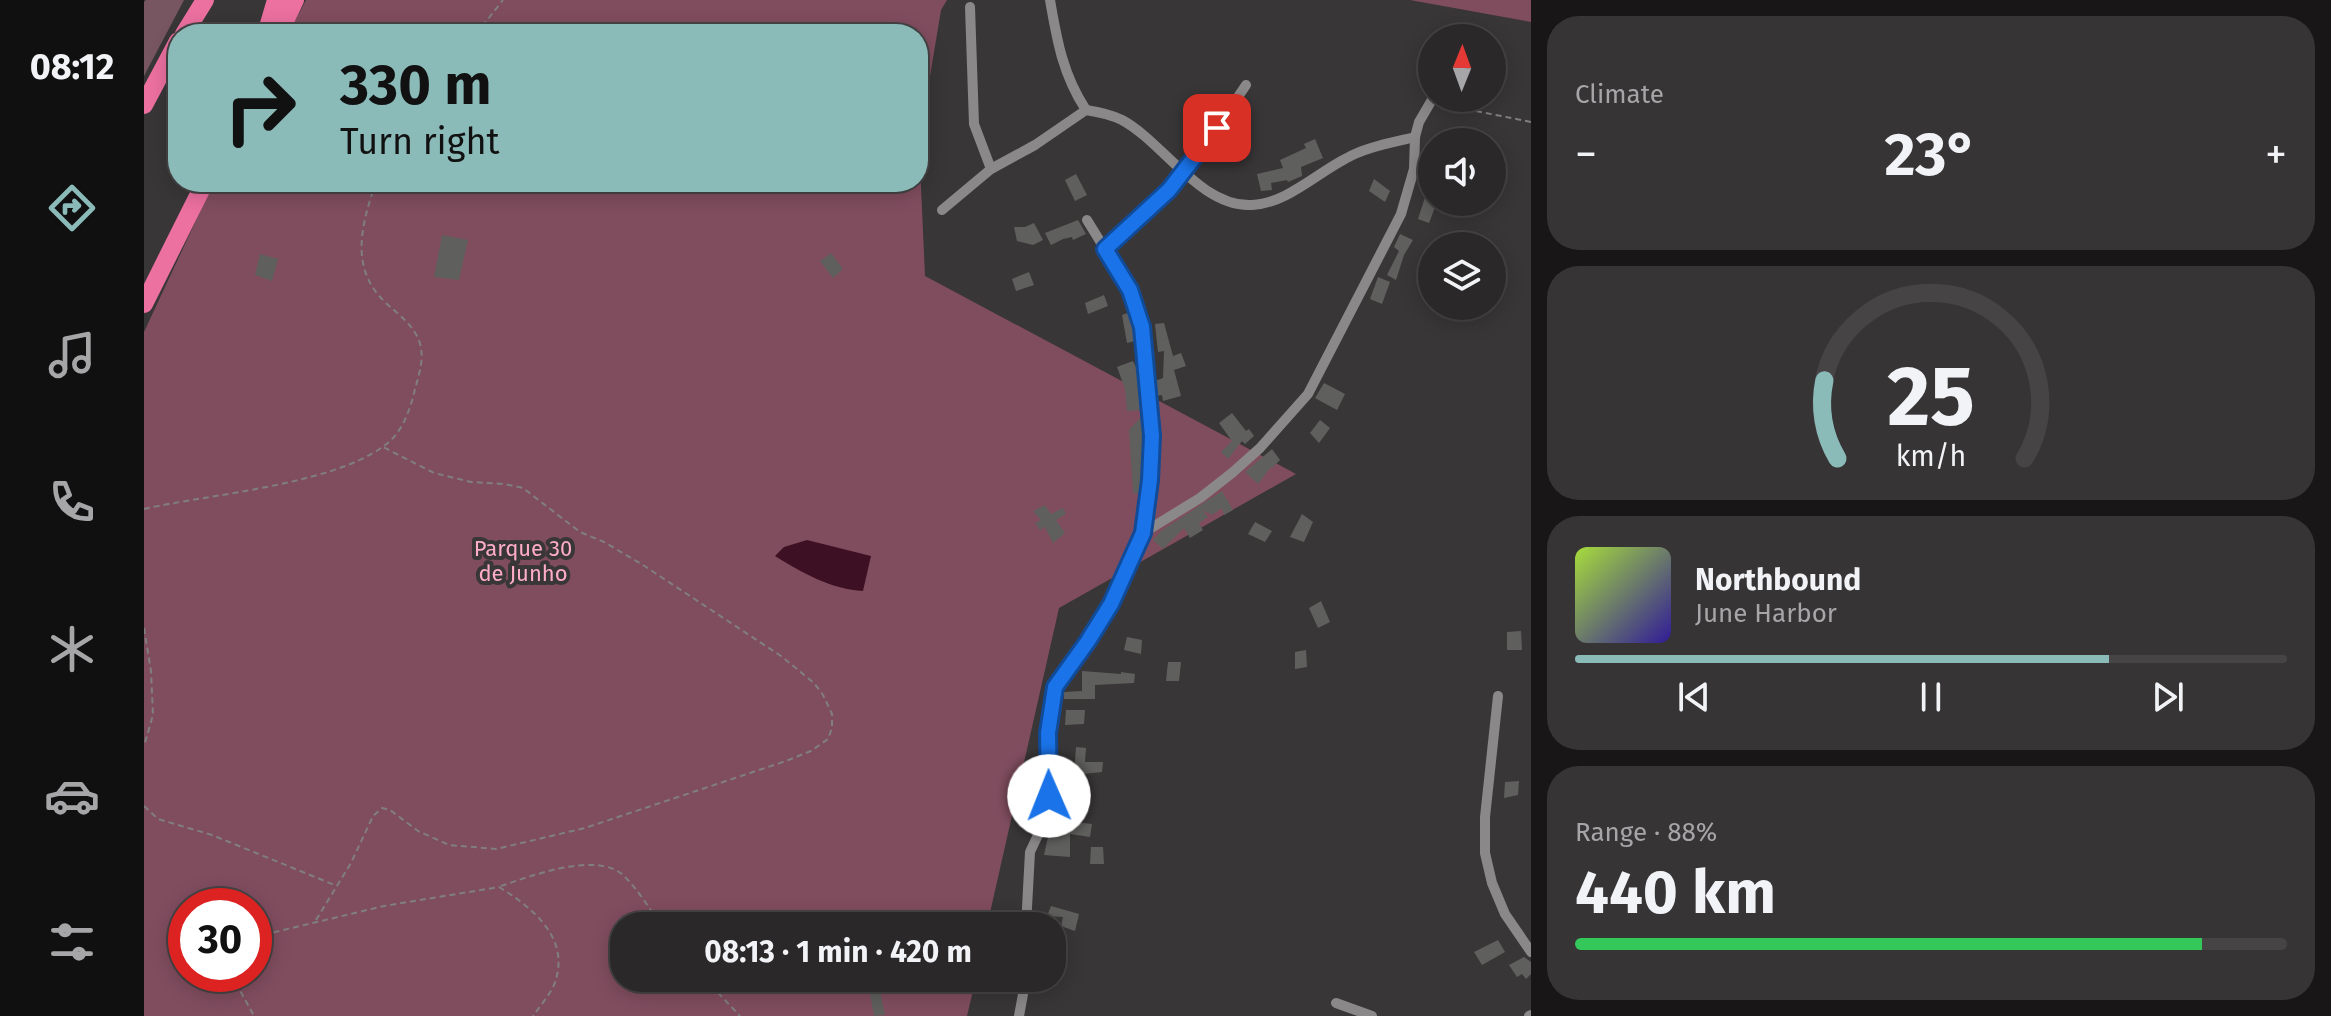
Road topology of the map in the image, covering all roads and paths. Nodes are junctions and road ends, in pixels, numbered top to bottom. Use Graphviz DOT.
graph roads {
  1 [pos="197,0"];
  2 [pos="205,0"];
  3 [pos="276,0"];
  4 [pos="295,0"];
  5 [pos="503,0"];
  6 [pos="1050,0"];
  7 [pos="970,7"];
  8 [pos="187,24"];
  9 [pos="189,24"];
  10 [pos="269,24"];
  11 [pos="284,24"];
  12 [pos="484,24"];
  13 [pos="168,62"];
  14 [pos="1246,85"];
  15 [pos="144,105"];
  16 [pos="1086,110"];
  17 [pos="1424,112"];
  18 [pos="1481,112"];
  19 [pos="1531,122"];
  20 [pos="1415,137"];
  21 [pos="991,169"];
  22 [pos="1184,172"];
  23 [pos="200,192"];
  24 [pos="373,192"];
  25 [pos="942,210"];
  26 [pos="1087,220"];
  27 [pos="1105,249"];
  28 [pos="144,304"];
  29 [pos="383,447"];
  30 [pos="144,509"];
  31 [pos="1143,533"];
  32 [pos="144,628"];
  33 [pos="1498,696"];
  34 [pos="144,746"];
  35 [pos="144,806"];
  36 [pos="337,886"];
  37 [pos="499,887"];
  38 [pos="651,912"];
  39 [pos="1027,912"];
  40 [pos="316,920"];
  41 [pos="272,932"];
  42 [pos="1531,952"];
  43 [pos="241,992"];
  44 [pos="717,992"];
  45 [pos="1023,992"];
  46 [pos="1336,1003"];
  47 [pos="254,1016"];
  48 [pos="533,1016"];
  49 [pos="740,1016"];
  50 [pos="1019,1016"];
  51 [pos="1372,1016"];
  1 -- 8 [label="highway"];
  2 -- 9 [label="highway"];
  3 -- 10 [label="highway"];
  4 -- 11 [label="highway"];
  5 -- 12 [label="path"];
  6 -- 16 [label="street"];
  7 -- 21 [label="street"];
  13 -- 15 [label="highway"];
  14 -- 22 [label="street"];
  16 -- 21 [label="street"];
  16 -- 22 [label="street"];
  17 -- 20 [label="street"];
  18 -- 19 [label="path"];
  20 -- 22 [label="street"];
  20 -- 31 [label="street"];
  21 -- 25 [label="street"];
  22 -- 27 [label="street"];
  23 -- 28 [label="highway"];
  24 -- 29 [label="path"];
  26 -- 27 [label="street"];
  27 -- 31 [label="street"];
  29 -- 30 [label="path"];
  29 -- 36 [label="path"];
  31 -- 39 [label="street"];
  32 -- 34 [label="path"];
  33 -- 42 [label="street"];
  35 -- 36 [label="path"];
  36 -- 40 [label="path"];
  37 -- 38 [label="path"];
  37 -- 40 [label="path"];
  37 -- 48 [label="path"];
  40 -- 41 [label="path"];
  43 -- 47 [label="path"];
  44 -- 49 [label="path"];
  45 -- 50 [label="street"];
  46 -- 51 [label="street"];
}
